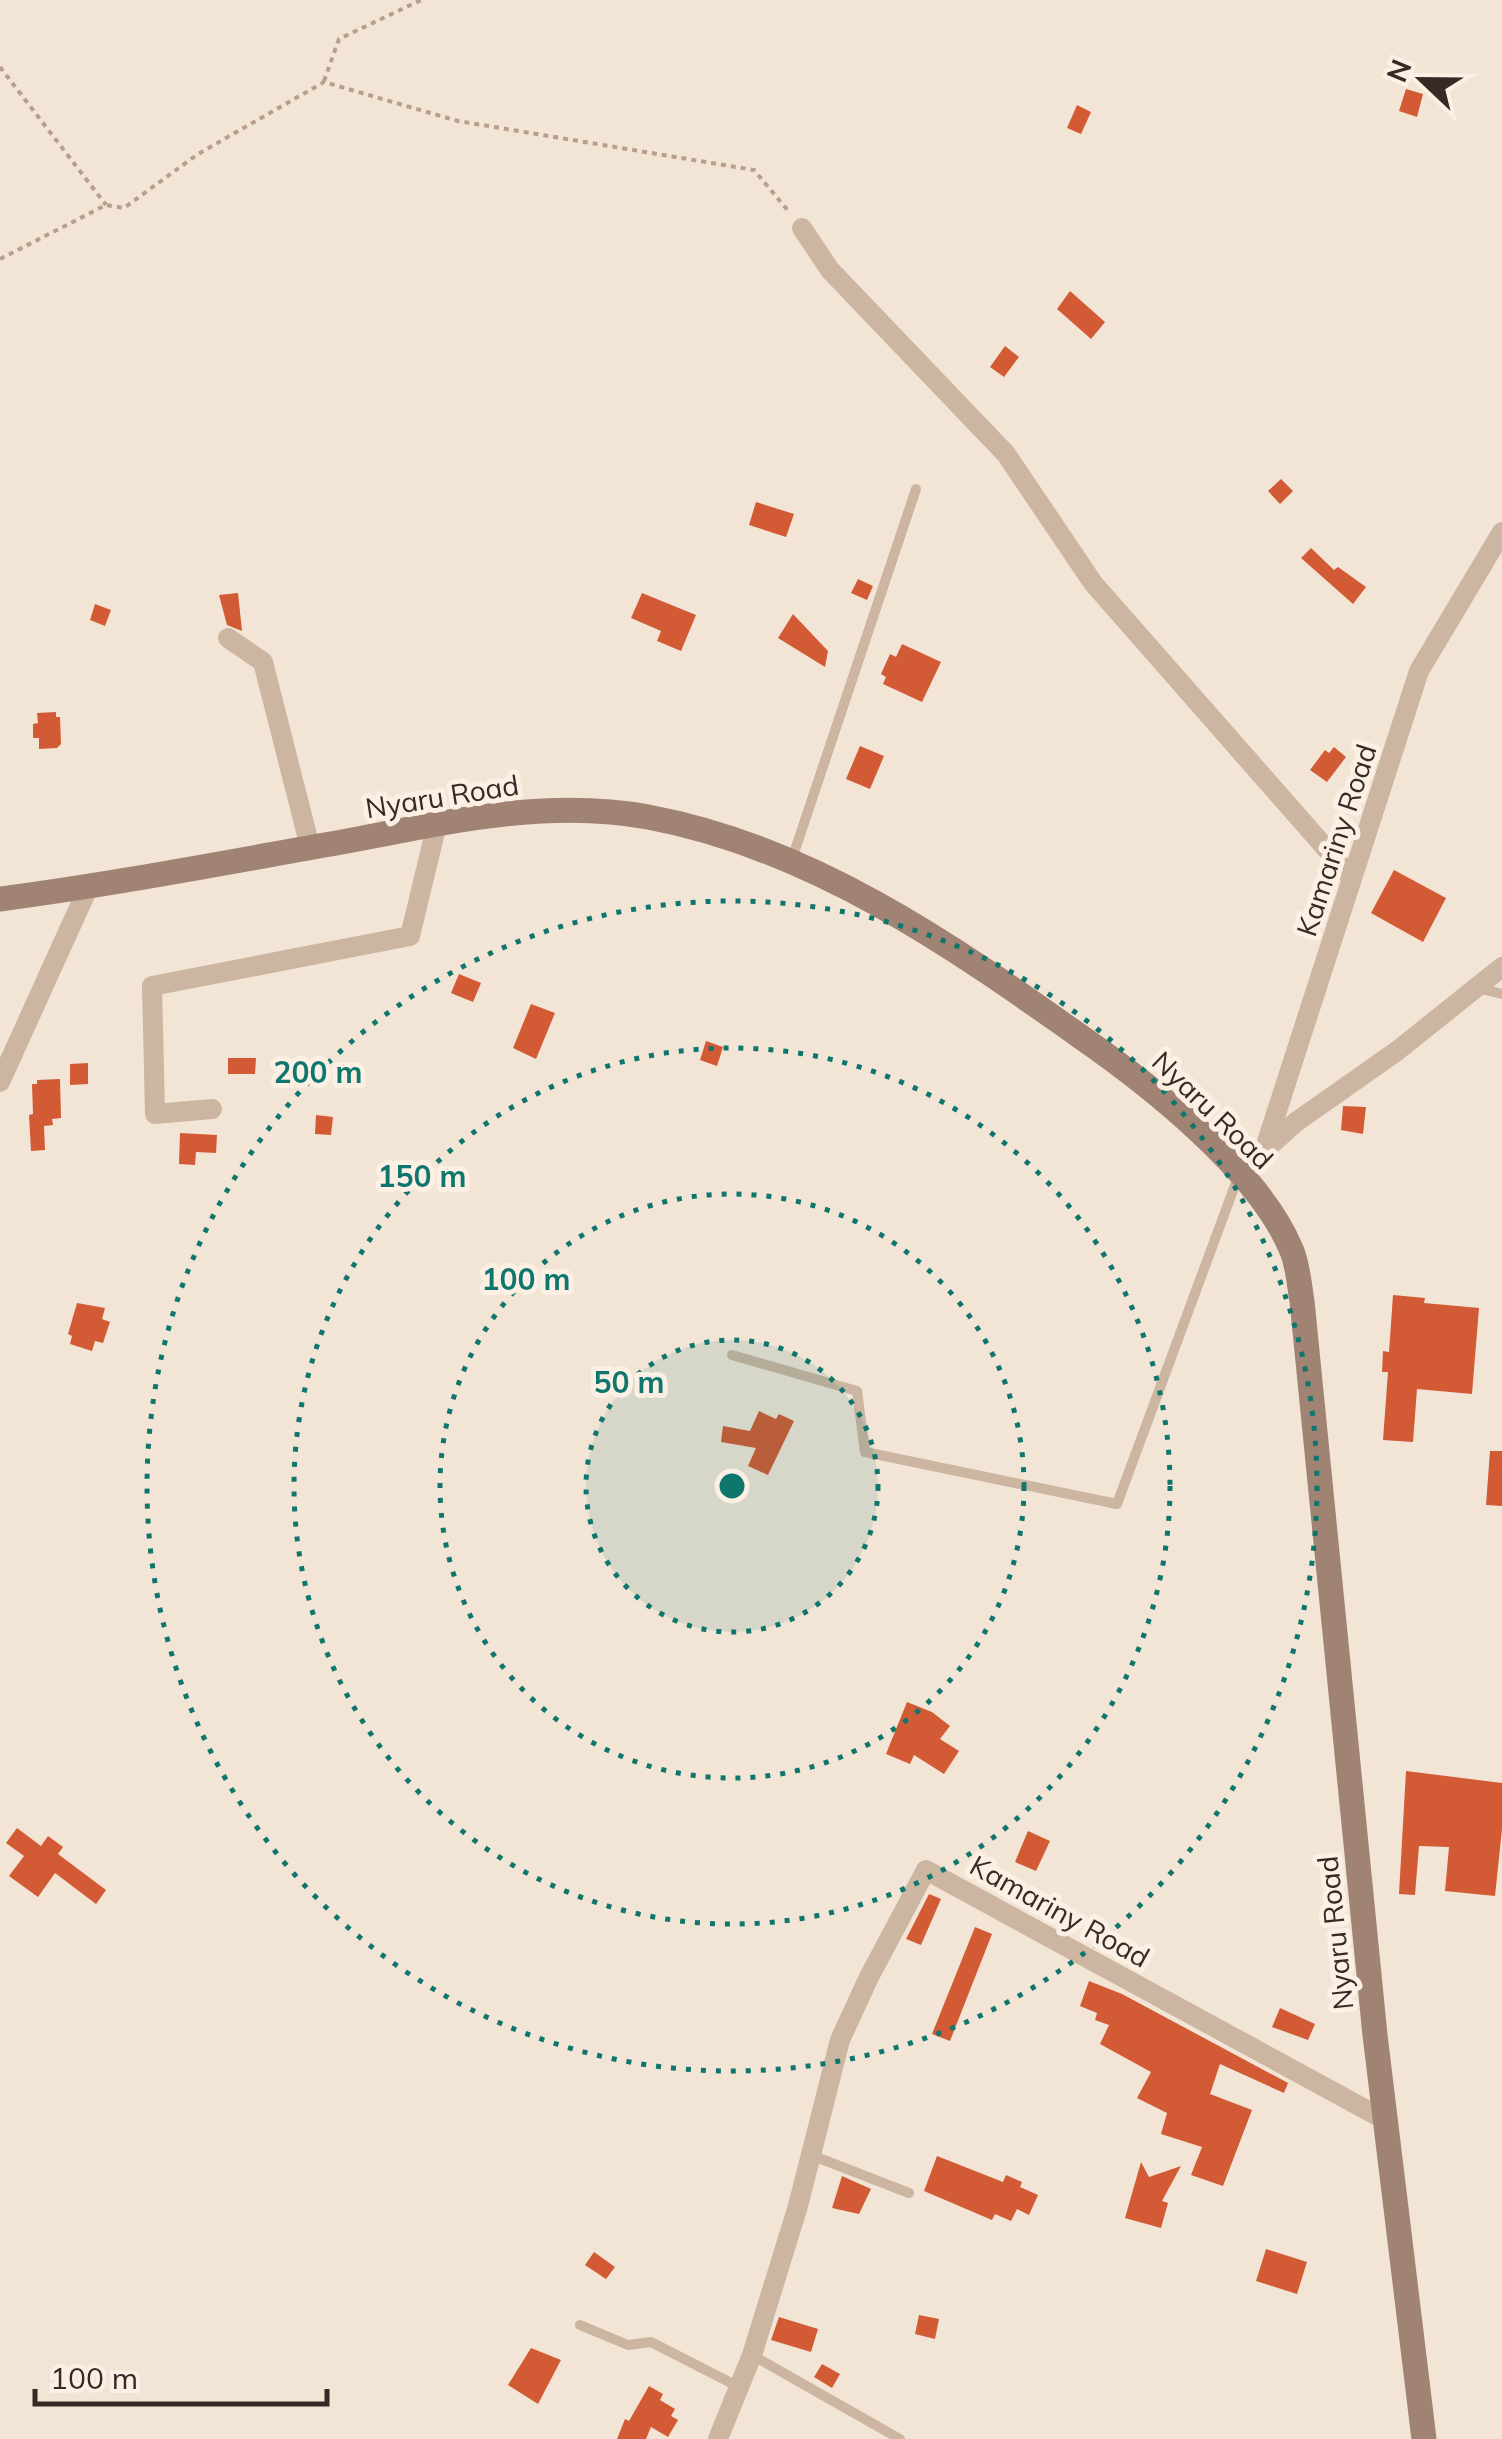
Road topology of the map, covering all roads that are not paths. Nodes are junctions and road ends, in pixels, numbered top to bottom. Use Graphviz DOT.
graph roads {
  1 [pos="802,228"];
  2 [pos="916,489"];
  3 [pos="1502,532"];
  4 [pos="228,638"];
  5 [pos="437,824"];
  6 [pos="310,847"];
  7 [pos="791,863"];
  8 [pos="1352,878"];
  9 [pos="88,888"];
  10 [pos="0,898"];
  11 [pos="1502,967"];
  12 [pos="1476,988"];
  13 [pos="1502,994"];
  14 [pos="0,1082"];
  15 [pos="212,1109"];
  16 [pos="1264,1151"];
  17 [pos="1240,1171"];
  18 [pos="732,1355"];
  19 [pos="1386,2120"];
  20 [pos="810,2155"];
  21 [pos="909,2193"];
  22 [pos="580,2325"];
  23 [pos="752,2355"];
  24 [pos="739,2387"];
  25 [pos="718,2439"];
  26 [pos="900,2439"];
  27 [pos="1424,2439"];
  1 -- 8 [label="street"];
  2 -- 7 [label="lane"];
  3 -- 8 [label="street, Kamariny Road"];
  4 -- 6 [label="street"];
  5 -- 6 [label="main road, Nyaru Road"];
  5 -- 7 [label="main road, Nyaru Road"];
  5 -- 15 [label="street"];
  6 -- 9 [label="main road, Nyaru Road"];
  7 -- 17 [label="main road, Nyaru Road"];
  8 -- 16 [label="street, Kamariny Road"];
  9 -- 10 [label="main road, Nyaru Road"];
  9 -- 14 [label="street"];
  11 -- 12 [label="street"];
  12 -- 13 [label="lane"];
  12 -- 16 [label="street"];
  16 -- 17 [label="street"];
  17 -- 18 [label="lane"];
  17 -- 19 [label="main road, Nyaru Road"];
  19 -- 20 [label="street, Kamariny Road"];
  19 -- 27 [label="main road, Nyaru Road"];
  20 -- 21 [label="lane"];
  20 -- 23 [label="street, Kamariny Road"];
  22 -- 24 [label="lane"];
  23 -- 24 [label="street, Kamariny Road"];
  23 -- 26 [label="lane"];
  24 -- 25 [label="street, Kamariny Road"];
}
